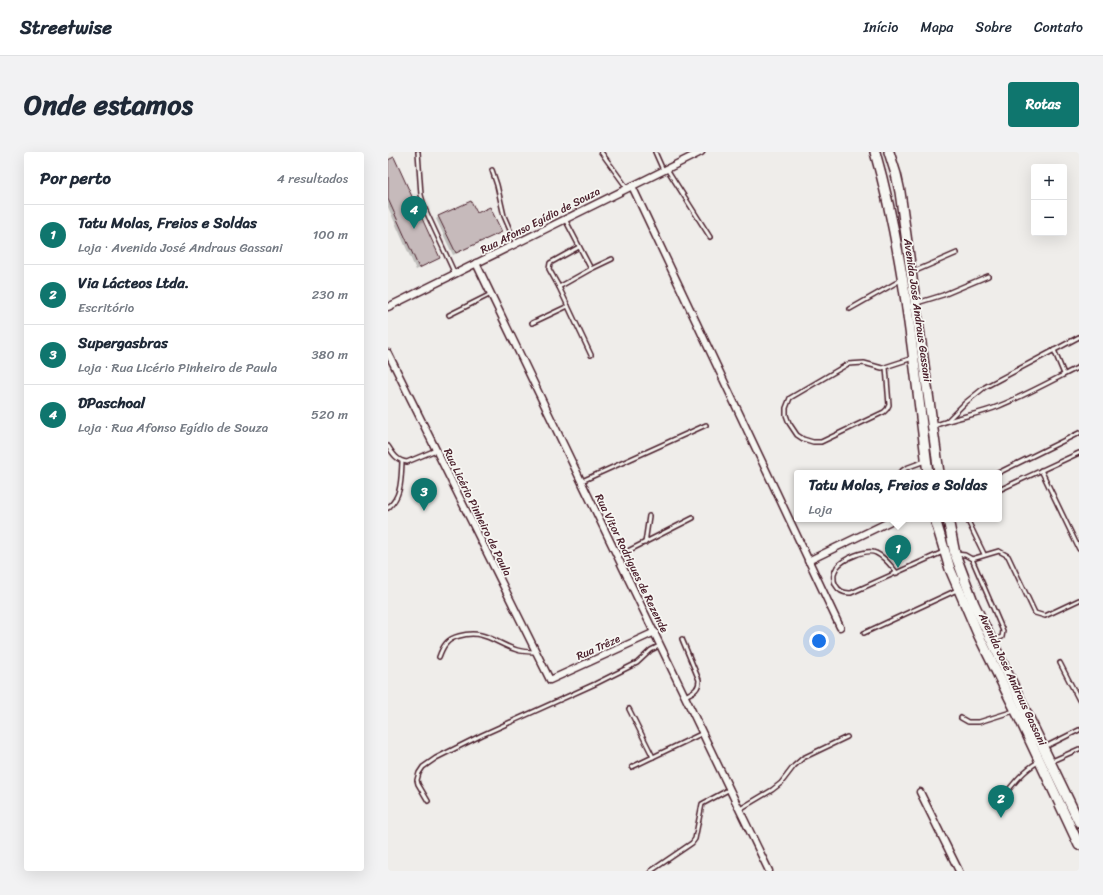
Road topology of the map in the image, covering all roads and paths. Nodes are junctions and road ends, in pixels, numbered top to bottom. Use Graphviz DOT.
graph roads {
  1 [pos="418,152"];
  2 [pos="601,152"];
  3 [pos="655,152"];
  4 [pos="701,152"];
  5 [pos="875,152"];
  6 [pos="889,152"];
  7 [pos="492,170"];
  8 [pos="665,170"];
  9 [pos="896,174"];
  10 [pos="882,178"];
  11 [pos="629,187"];
  12 [pos="565,219"];
  13 [pos="710,237"];
  14 [pos="516,244"];
  15 [pos="579,247"];
  16 [pos="957,253"];
  17 [pos="612,259"];
  18 [pos="476,263"];
  19 [pos="591,269"];
  20 [pos="911,272"];
  21 [pos="455,274"];
  22 [pos="988,276"];
  23 [pos="902,279"];
  24 [pos="559,287"];
  25 [pos="491,294"];
  26 [pos="909,294"];
  27 [pos="916,304"];
  28 [pos="568,306"];
  29 [pos="388,307"];
  30 [pos="850,309"];
  31 [pos="449,315"];
  32 [pos="532,323"];
  33 [pos="1079,337"];
  34 [pos="1054,350"];
  35 [pos="388,353"];
  36 [pos="591,355"];
  37 [pos="913,358"];
  38 [pos="886,367"];
  39 [pos="1079,367"];
  40 [pos="1064,374"];
  41 [pos="947,420"];
  42 [pos="921,421"];
  43 [pos="932,422"];
  44 [pos="706,425"];
  45 [pos="1079,433"];
  46 [pos="388,446"];
  47 [pos="436,450"];
  48 [pos="1079,453"];
  49 [pos="926,460"];
  50 [pos="402,462"];
  51 [pos="903,470"];
  52 [pos="928,470"];
  53 [pos="939,470"];
  54 [pos="1041,470"];
  55 [pos="1002,471"];
  56 [pos="582,481"];
  57 [pos="1002,489"];
  58 [pos="388,508"];
  59 [pos="649,516"];
  60 [pos="693,518"];
  61 [pos="889,522"];
  62 [pos="936,522"];
  63 [pos="949,522"];
  64 [pos="968,522"];
  65 [pos="645,543"];
  66 [pos="1079,549"];
  67 [pos="944,551"];
  68 [pos="955,554"];
  69 [pos="984,554"];
  70 [pos="618,556"];
  71 [pos="972,558"];
  72 [pos="808,560"];
  73 [pos="897,572"];
  74 [pos="959,589"];
  75 [pos="1079,600"];
  76 [pos="840,627"];
  77 [pos="655,632"];
  78 [pos="864,633"];
  79 [pos="682,639"];
  80 [pos="992,641"];
  81 [pos="983,644"];
  82 [pos="661,645"];
  83 [pos="536,652"];
  84 [pos="439,657"];
  85 [pos="1060,663"];
  86 [pos="550,680"];
  87 [pos="685,696"];
  88 [pos="1079,700"];
  89 [pos="629,709"];
  90 [pos="1015,710"];
  91 [pos="960,718"];
  92 [pos="1079,730"];
  93 [pos="703,733"];
  94 [pos="848,737"];
  95 [pos="1079,749"];
  96 [pos="1041,753"];
  97 [pos="653,757"];
  98 [pos="1050,762"];
  99 [pos="632,767"];
  100 [pos="730,789"];
  101 [pos="920,792"];
  102 [pos="428,801"];
  103 [pos="999,802"];
  104 [pos="740,809"];
  105 [pos="1079,822"];
  106 [pos="1079,845"];
  107 [pos="651,871"];
  108 [pos="769,871"];
  109 [pos="959,871"];
  1 -- 21 [label="lane"];
  2 -- 11 [label="lane"];
  3 -- 8 [label="lane"];
  4 -- 8 [label="street, Rua Afonso Egídio de Souza"];
  5 -- 10 [label="main road, Avenida José Andraus Gassani"];
  6 -- 9 [label="main road, Avenida José Andraus Gassani"];
  7 -- 14 [label="lane"];
  8 -- 11 [label="street, Rua Afonso Egídio de Souza"];
  8 -- 13 [label="lane"];
  9 -- 10 [label="main road"];
  9 -- 20 [label="main road, Avenida José Andraus Gassani"];
  10 -- 23 [label="main road, Avenida José Andraus Gassani"];
  11 -- 12 [label="street, Rua Afonso Egídio de Souza"];
  11 -- 72 [label="street"];
  12 -- 14 [label="street, Rua Afonso Egídio de Souza"];
  12 -- 15 [label="lane"];
  14 -- 18 [label="street, Rua Afonso Egídio de Souza"];
  15 -- 19 [label="lane"];
  15 -- 24 [label="lane"];
  16 -- 20 [label="lane"];
  17 -- 19 [label="lane"];
  18 -- 21 [label="street, Rua Afonso Egídio de Souza"];
  18 -- 25 [label="street, Rua Vitor Rodrigues de Rezende"];
  19 -- 24 [label="lane"];
  20 -- 26 [label="main road, Avenida José Andraus Gassani"];
  21 -- 29 [label="street, Rua Afonso Egídio de Souza"];
  22 -- 27 [label="lane"];
  23 -- 26 [label="main road, Avenida José Andraus Gassani"];
  23 -- 30 [label="lane"];
  24 -- 28 [label="lane"];
  25 -- 31 [label="lane"];
  25 -- 56 [label="street, Rua Vitor Rodrigues de Rezende"];
  26 -- 27 [label="main road, Avenida José Andraus Gassani"];
  26 -- 37 [label="main road, Avenida José Andraus Gassani"];
  27 -- 43 [label="main road, Avenida José Andraus Gassani"];
  28 -- 32 [label="lane"];
  28 -- 36 [label="lane"];
  33 -- 34 [label="lane"];
  34 -- 40 [label="lane"];
  34 -- 41 [label="lane"];
  35 -- 47 [label="street, Rua Licério Pinheiro de Paula"];
  37 -- 38 [label="lane"];
  37 -- 42 [label="main road, Avenida José Andraus Gassani"];
  38 -- 38 [label="lane"];
  39 -- 40 [label="lane"];
  40 -- 41 [label="lane"];
  41 -- 43 [label="lane"];
  42 -- 43 [label="main road"];
  42 -- 49 [label="main road, Avenida José Andraus Gassani"];
  43 -- 53 [label="main road, Avenida José Andraus Gassani"];
  44 -- 56 [label="lane"];
  45 -- 55 [label="lane"];
  46 -- 50 [label="lane"];
  47 -- 50 [label="lane"];
  47 -- 83 [label="street, Rua Licério Pinheiro de Paula"];
  48 -- 54 [label="lane"];
  49 -- 51 [label="lane"];
  49 -- 52 [label="main road, Avenida José Andraus Gassani"];
  50 -- 58 [label="lane"];
  54 -- 57 [label="lane"];
  54 -- 66 [label="lane"];
  56 -- 70 [label="street, Rua Vitor Rodrigues de Rezende"];
  59 -- 65 [label="lane"];
  60 -- 65 [label="lane"];
  61 -- 72 [label="street"];
  62 -- 67 [label="main road, Avenida José Andraus Gassani"];
  63 -- 68 [label="main road, Avenida José Andraus Gassani"];
  64 -- 69 [label="lane"];
  65 -- 70 [label="lane"];
  67 -- 73 [label="lane"];
  67 -- 74 [label="main road, Avenida José Andraus Gassani"];
  68 -- 71 [label="lane"];
  68 -- 80 [label="main road, Avenida José Andraus Gassani"];
  69 -- 71 [label="lane"];
  69 -- 75 [label="lane"];
  70 -- 77 [label="street, Rua Vitor Rodrigues de Rezende"];
  71 -- 80 [label="lane"];
  72 -- 76 [label="street"];
  73 -- 73 [label="lane"];
  74 -- 78 [label="lane"];
  74 -- 81 [label="main road, Avenida José Andraus Gassani"];
  77 -- 82 [label="street, Rua Vitor Rodrigues de Rezende"];
  77 -- 86 [label="street, Rua Trêze"];
  79 -- 87 [label="lane"];
  80 -- 81 [label="lane"];
  80 -- 96 [label="main road, Avenida José Andraus Gassani"];
  81 -- 90 [label="main road, Avenida José Andraus Gassani"];
  82 -- 87 [label="street, Rua Vitor Rodrigues de Rezende"];
  82 -- 102 [label="lane"];
  83 -- 84 [label="lane"];
  83 -- 86 [label="street, Rua Licério Pinheiro de Paula"];
  85 -- 88 [label="lane"];
  87 -- 93 [label="street, Rua Vitor Rodrigues de Rezende"];
  89 -- 97 [label="lane"];
  90 -- 91 [label="lane"];
  90 -- 96 [label="main road, Avenida José Andraus Gassani"];
  92 -- 96 [label="lane"];
  93 -- 97 [label="lane"];
  93 -- 100 [label="street, Rua Vitor Rodrigues de Rezende"];
  94 -- 104 [label="lane"];
  95 -- 98 [label="lane"];
  96 -- 98 [label="main road, Avenida José Andraus Gassani"];
  96 -- 103 [label="lane"];
  96 -- 106 [label="main road, Avenida José Andraus Gassani"];
  97 -- 99 [label="lane"];
  98 -- 105 [label="main road, Avenida José Andraus Gassani"];
  100 -- 104 [label="street, Rua Vitor Rodrigues de Rezende"];
  100 -- 107 [label="lane"];
  101 -- 109 [label="street"];
  104 -- 108 [label="street, Rua Vitor Rodrigues de Rezende"];
}
